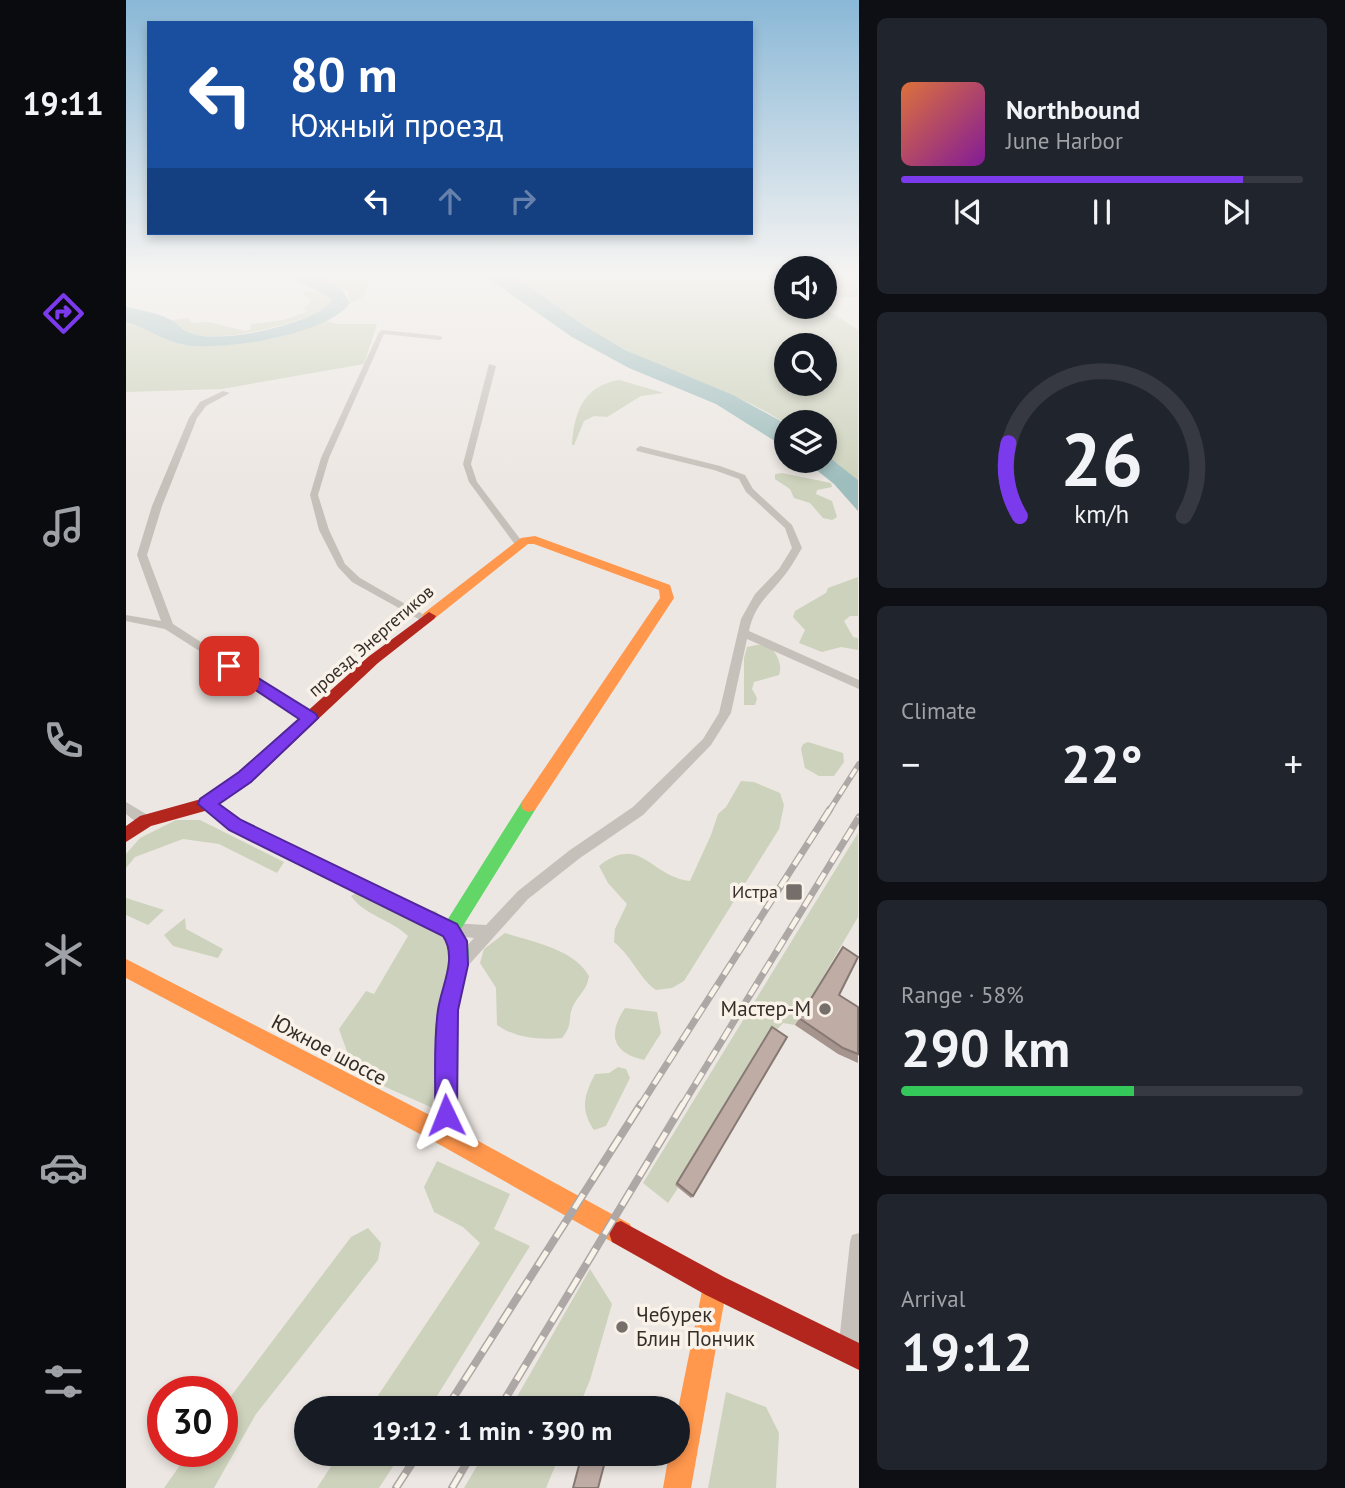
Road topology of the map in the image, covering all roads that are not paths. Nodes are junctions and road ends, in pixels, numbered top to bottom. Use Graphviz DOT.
graph roads {
  1 [pos="378,341"];
  2 [pos="492,366"];
  3 [pos="226,393"];
  4 [pos="640,449"];
  5 [pos="527,542"];
  6 [pos="126,618"];
  7 [pos="424,619"];
  8 [pos="168,626"];
  9 [pos="742,632"];
  10 [pos="859,685"];
  11 [pos="310,718"];
  12 [pos="206,804"];
  13 [pos="126,807"];
  14 [pos="146,821"];
  15 [pos="126,835"];
  16 [pos="450,930"];
  17 [pos="487,932"];
  18 [pos="458,965"];
  19 [pos="126,968"];
  20 [pos="460,1144"];
  21 [pos="859,1242"];
  22 [pos="715,1286"];
  23 [pos="853,1354"];
  24 [pos="677,1488"];
  1 -- 7 [label="street"];
  2 -- 5 [label="street"];
  3 -- 8 [label="street"];
  4 -- 9 [label="street"];
  5 -- 7 [label="street, проезд Энергетиков"];
  5 -- 16 [label="street"];
  6 -- 8 [label="street"];
  7 -- 11 [label="street, проезд Энергетиков"];
  8 -- 11 [label="street"];
  9 -- 10 [label="street"];
  9 -- 17 [label="street"];
  11 -- 12 [label="street, проезд Энергетиков"];
  12 -- 14 [label="street, проезд Энергетиков"];
  12 -- 16 [label="street"];
  13 -- 14 [label="street"];
  14 -- 15 [label="street, проезд Энергетиков"];
  16 -- 17 [label="street"];
  16 -- 18 [label="street"];
  17 -- 18 [label="street"];
  18 -- 20 [label="street"];
  19 -- 20 [label="street, Южное шоссе"];
  20 -- 22 [label="street, Южное шоссе"];
  21 -- 23 [label="street"];
  22 -- 23 [label="street, Южное шоссе"];
  22 -- 24 [label="street"];
}
